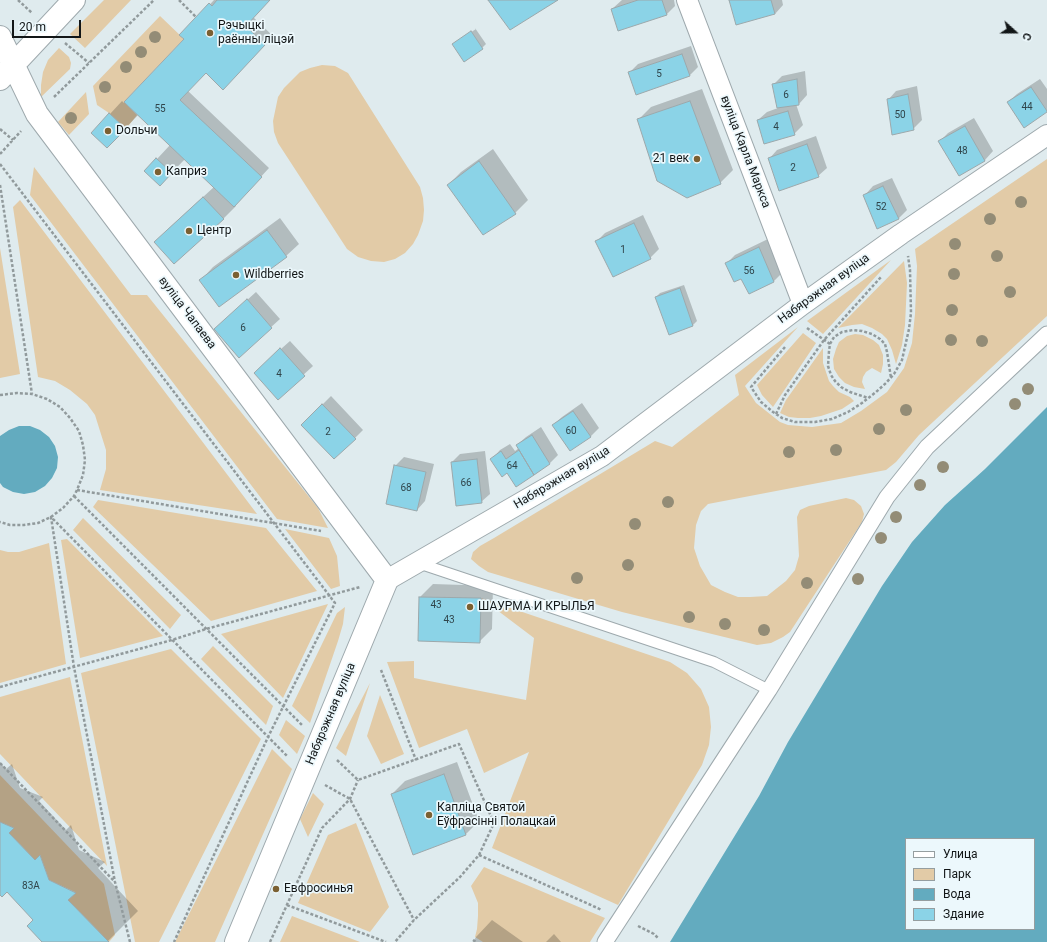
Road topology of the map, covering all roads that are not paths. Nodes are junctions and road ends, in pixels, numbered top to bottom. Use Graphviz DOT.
graph roads {
  1 [pos="74,0"];
  2 [pos="687,0"];
  3 [pos="0,37"];
  4 [pos="7,72"];
  5 [pos="1047,135"];
  6 [pos="795,309"];
  7 [pos="1047,334"];
  8 [pos="418,563"];
  9 [pos="387,580"];
  10 [pos="769,690"];
  11 [pos="236,942"];
  12 [pos="605,942"];
  1 -- 4 [label="street"];
  2 -- 6 [label="street, вуліца Карла Маркса"];
  3 -- 4 [label="street, вуліца Чапаева"];
  4 -- 9 [label="street, вуліца Чапаева"];
  5 -- 6 [label="street, Набярэжная вуліца"];
  6 -- 8 [label="street, Набярэжная вуліца"];
  7 -- 10 [label="street"];
  8 -- 9 [label="street, Набярэжная вуліца"];
  8 -- 10 [label="lane"];
  9 -- 11 [label="street, Набярэжная вуліца"];
  10 -- 12 [label="street"];
}
